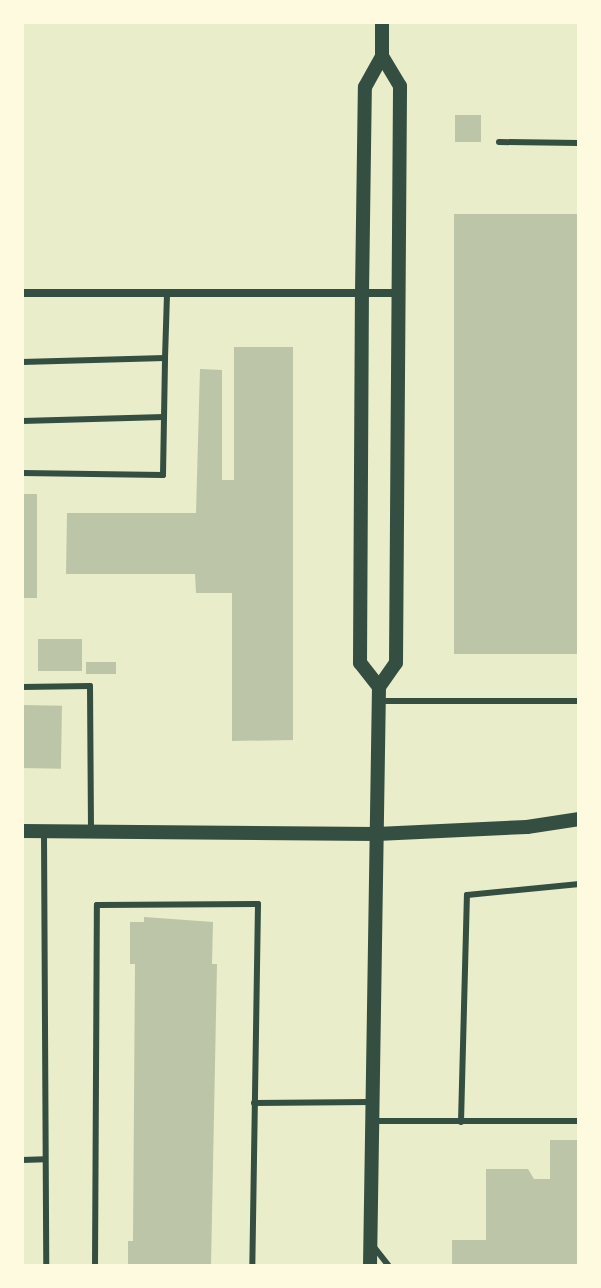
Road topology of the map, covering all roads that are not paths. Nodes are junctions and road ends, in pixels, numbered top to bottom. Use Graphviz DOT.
graph roads {
  1 [pos="382,22"];
  2 [pos="382,56"];
  3 [pos="499,142"];
  4 [pos="579,143"];
  5 [pos="22,293"];
  6 [pos="167,293"];
  7 [pos="362,293"];
  8 [pos="399,293"];
  9 [pos="165,358"];
  10 [pos="22,362"];
  11 [pos="164,417"];
  12 [pos="22,421"];
  13 [pos="22,473"];
  14 [pos="22,687"];
  15 [pos="379,694"];
  16 [pos="579,701"];
  17 [pos="579,819"];
  18 [pos="22,831"];
  19 [pos="44,831"];
  20 [pos="91,832"];
  21 [pos="377,834"];
  22 [pos="579,884"];
  23 [pos="373,1101"];
  24 [pos="254,1103"];
  25 [pos="373,1121"];
  26 [pos="579,1121"];
  27 [pos="461,1122"];
  28 [pos="45,1159"];
  29 [pos="22,1160"];
  30 [pos="371,1242"];
  31 [pos="46,1266"];
  32 [pos="95,1266"];
  33 [pos="252,1266"];
  34 [pos="370,1266"];
  35 [pos="389,1266"];
  1 -- 2 [label="street"];
  2 -- 7 [label="street"];
  2 -- 8 [label="street"];
  3 -- 4 [label="lane"];
  5 -- 6 [label="street"];
  6 -- 7 [label="street"];
  6 -- 9 [label="lane"];
  7 -- 8 [label="street"];
  7 -- 15 [label="street"];
  8 -- 15 [label="street"];
  9 -- 10 [label="lane"];
  9 -- 11 [label="lane"];
  11 -- 12 [label="lane"];
  11 -- 13 [label="lane"];
  14 -- 20 [label="lane"];
  15 -- 16 [label="lane"];
  15 -- 21 [label="street"];
  17 -- 21 [label="street"];
  18 -- 19 [label="street"];
  19 -- 20 [label="street"];
  19 -- 28 [label="lane"];
  20 -- 21 [label="street"];
  21 -- 23 [label="street"];
  22 -- 27 [label="lane"];
  23 -- 24 [label="lane"];
  23 -- 25 [label="street"];
  24 -- 32 [label="lane"];
  24 -- 33 [label="lane"];
  25 -- 27 [label="lane"];
  25 -- 30 [label="street"];
  26 -- 27 [label="lane"];
  28 -- 29 [label="lane"];
  28 -- 31 [label="lane"];
  30 -- 34 [label="street"];
  30 -- 35 [label="lane"];
}
